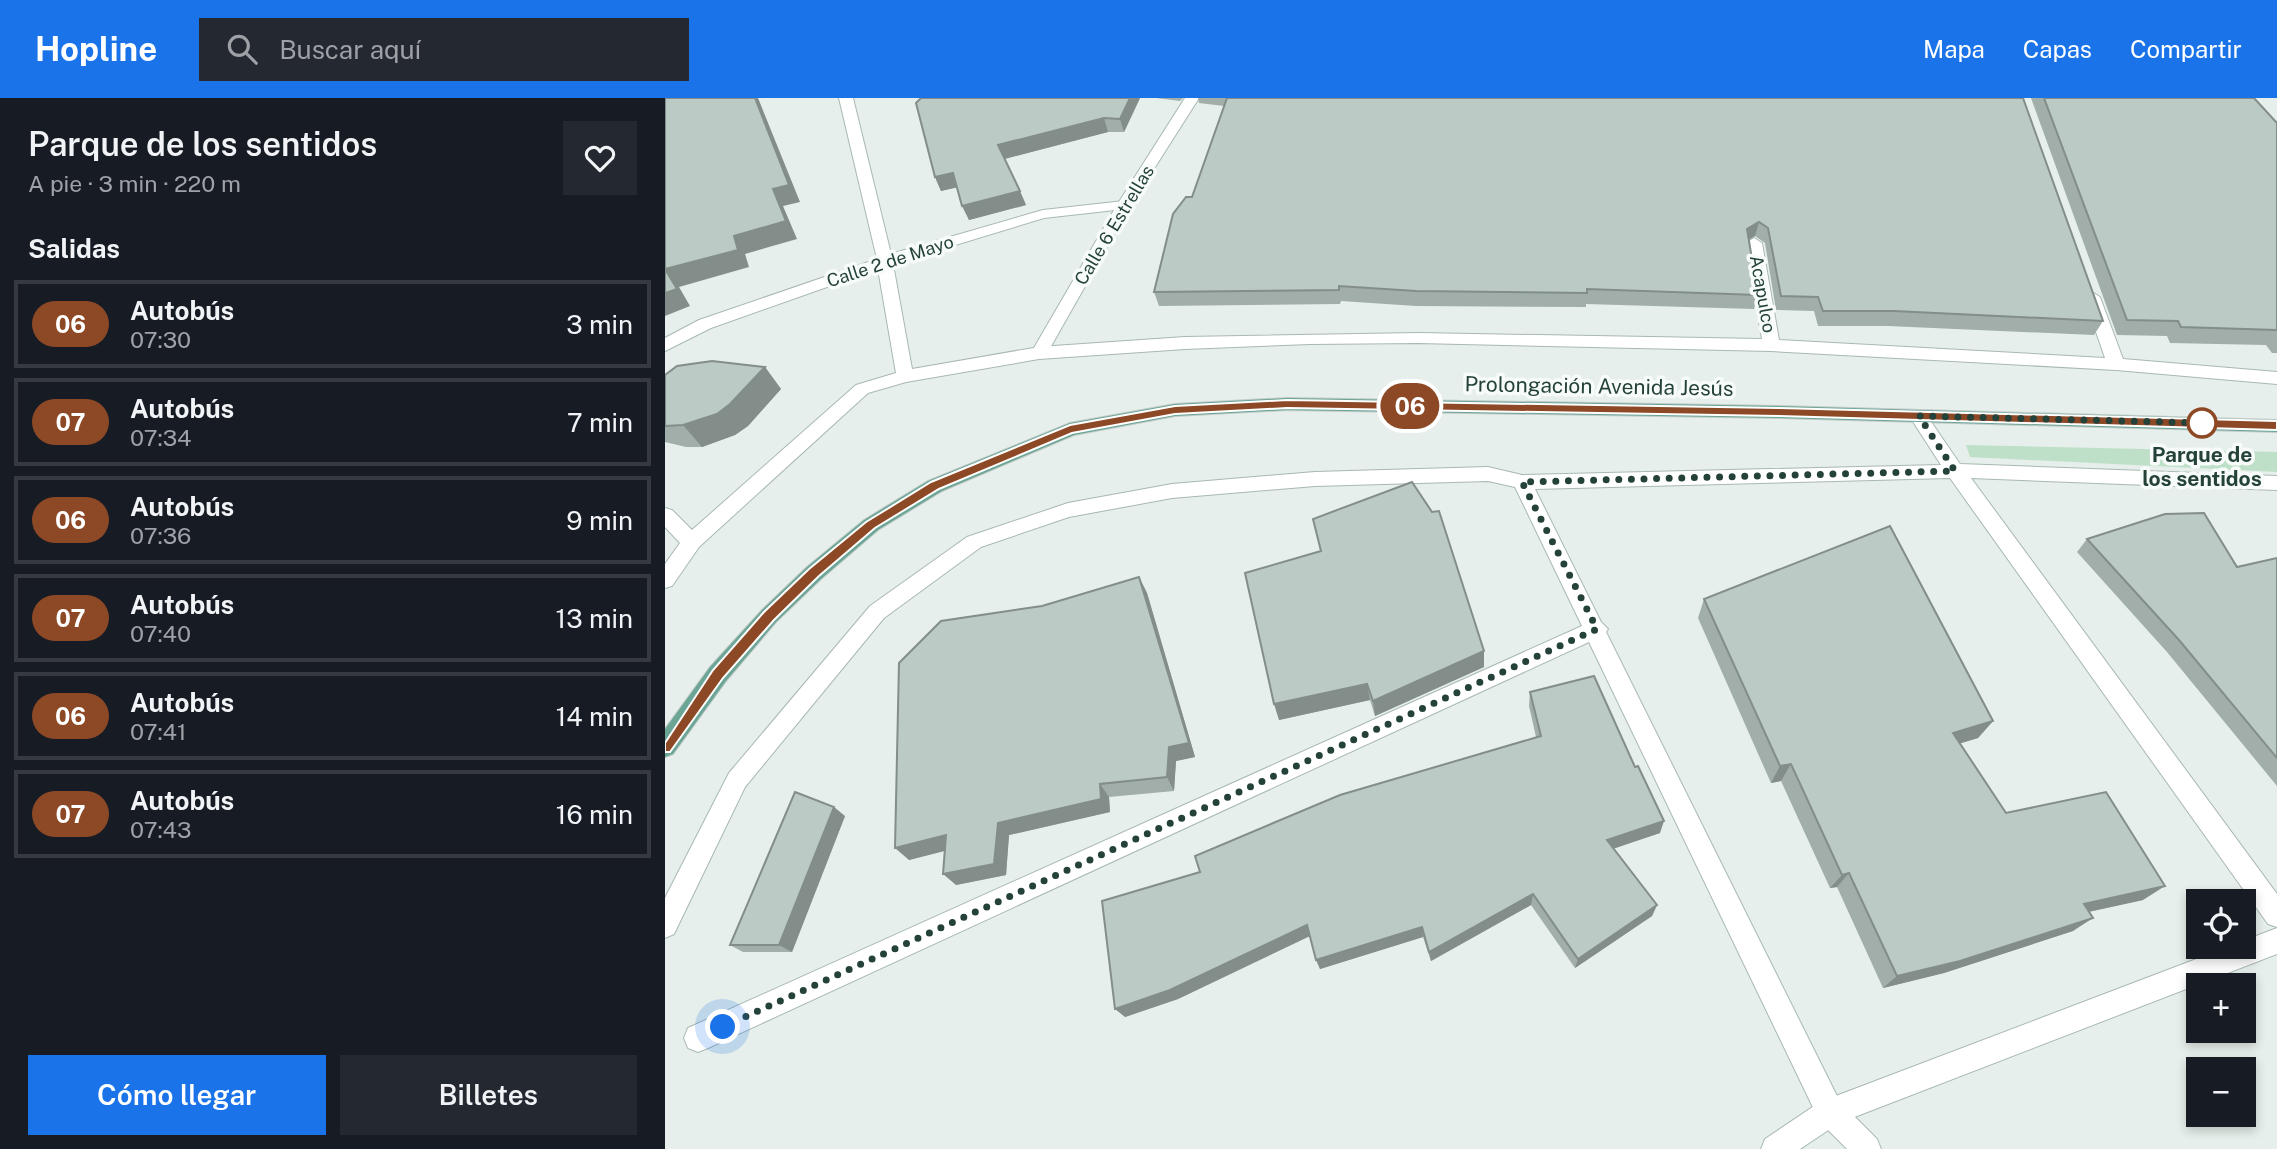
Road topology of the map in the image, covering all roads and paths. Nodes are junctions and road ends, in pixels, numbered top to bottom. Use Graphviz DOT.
graph roads {
  1 [pos="846,98"];
  2 [pos="1192,98"];
  3 [pos="1124,205"];
  4 [pos="1754,243"];
  5 [pos="885,261"];
  6 [pos="2084,276"];
  7 [pos="665,345"];
  8 [pos="1771,345"];
  9 [pos="1039,353"];
  10 [pos="2116,365"];
  11 [pos="905,376"];
  12 [pos="2277,378"];
  13 [pos="1919,416"];
  14 [pos="2277,426"];
  15 [pos="1955,471"];
  16 [pos="1522,482"];
  17 [pos="2277,483"];
  18 [pos="665,515"];
  19 [pos="692,542"];
  20 [pos="665,580"];
  21 [pos="1597,629"];
  22 [pos="665,747"];
  23 [pos="2277,915"];
  24 [pos="665,925"];
  25 [pos="2277,941"];
  26 [pos="698,1038"];
  27 [pos="1830,1112"];
  28 [pos="1775,1149"];
  29 [pos="1867,1149"];
  1 -- 5 [label="street"];
  2 -- 3 [label="street, Calle 6 Estrellas"];
  3 -- 5 [label="street, Calle 2 de Mayo"];
  3 -- 9 [label="street, Calle 6 Estrellas"];
  4 -- 8 [label="street, Acapulco"];
  5 -- 7 [label="street, Calle 2 de Mayo"];
  5 -- 11 [label="street"];
  6 -- 10 [label="street"];
  8 -- 9 [label="street"];
  8 -- 10 [label="street"];
  9 -- 11 [label="street"];
  10 -- 12 [label="street"];
  11 -- 19 [label="street"];
  13 -- 14 [label="main road, Prolongación Avenida Jesús"];
  13 -- 15 [label="street"];
  13 -- 22 [label="main road, Prolongación Avenida Jesús"];
  15 -- 16 [label="street"];
  15 -- 17 [label="street"];
  15 -- 23 [label="street"];
  16 -- 21 [label="street"];
  16 -- 24 [label="street"];
  18 -- 19 [label="street"];
  19 -- 20 [label="street"];
  21 -- 26 [label="street"];
  21 -- 27 [label="street"];
  25 -- 27 [label="street"];
  27 -- 28 [label="street"];
  27 -- 29 [label="street"];
}
